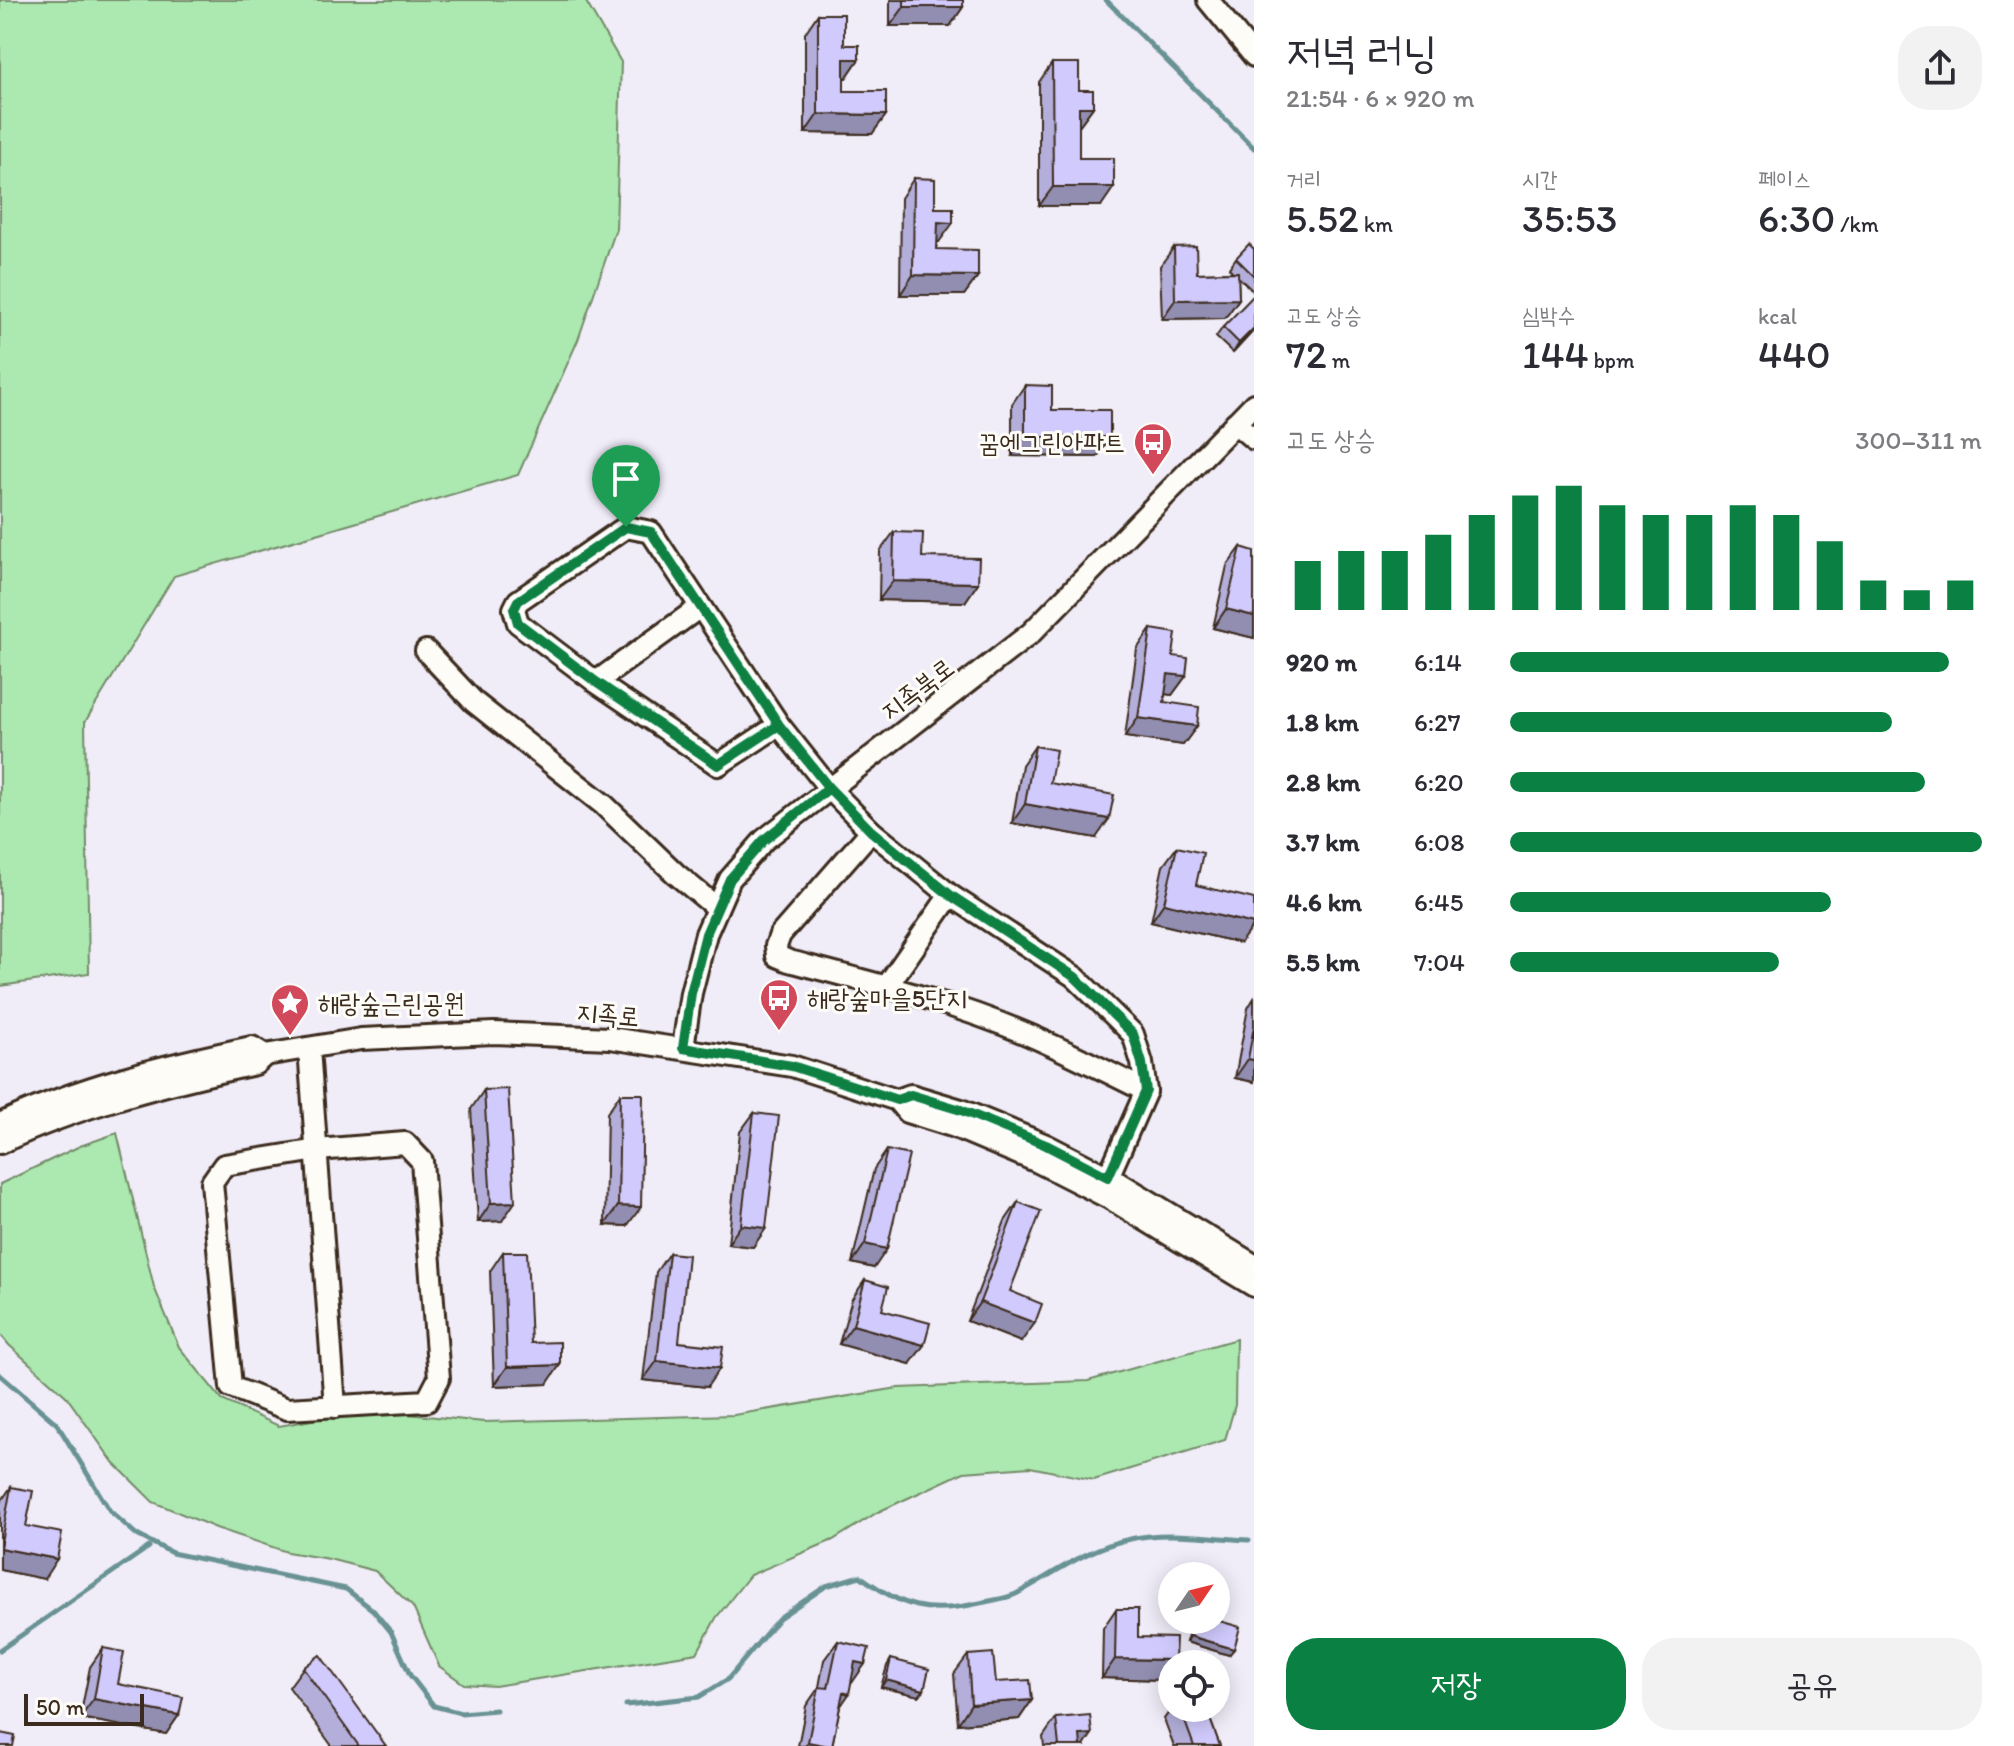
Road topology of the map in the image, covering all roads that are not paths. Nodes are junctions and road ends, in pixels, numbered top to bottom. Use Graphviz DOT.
graph roads {
  1 [pos="1208,0"];
  2 [pos="1254,56"];
  3 [pos="1254,404"];
  4 [pos="1235,423"];
  5 [pos="1254,439"];
  6 [pos="700,607"];
  7 [pos="426,651"];
  8 [pos="596,682"];
  9 [pos="779,725"];
  10 [pos="829,788"];
  11 [pos="871,831"];
  12 [pos="950,895"];
  13 [pos="717,908"];
  14 [pos="887,986"];
  15 [pos="309,1048"];
  16 [pos="683,1048"];
  17 [pos="265,1055"];
  18 [pos="1146,1091"];
  19 [pos="897,1100"];
  20 [pos="0,1124"];
  21 [pos="0,1143"];
  22 [pos="317,1150"];
  23 [pos="1108,1177"];
  24 [pos="1254,1265"];
  25 [pos="1254,1286"];
  26 [pos="335,1407"];
  1 -- 2 [label="street"];
  3 -- 4 [label="street, 지족북로"];
  4 -- 5 [label="street"];
  4 -- 10 [label="street, 지족북로"];
  6 -- 8 [label="street"];
  6 -- 8 [label="street"];
  6 -- 9 [label="street"];
  7 -- 13 [label="street"];
  8 -- 9 [label="street"];
  9 -- 10 [label="street"];
  10 -- 11 [label="street"];
  10 -- 13 [label="street, 지족북로"];
  11 -- 12 [label="street"];
  11 -- 14 [label="street"];
  12 -- 14 [label="street"];
  12 -- 18 [label="street"];
  13 -- 16 [label="street, 지족북로"];
  14 -- 18 [label="street"];
  15 -- 16 [label="street, 지족로"];
  15 -- 17 [label="street, 지족로"];
  15 -- 22 [label="street"];
  16 -- 19 [label="street, 지족로"];
  17 -- 20 [label="street, 지족로"];
  17 -- 21 [label="street, 지족로"];
  18 -- 23 [label="street"];
  19 -- 23 [label="street, 지족로"];
  19 -- 25 [label="street, 지족로"];
  22 -- 26 [label="street"];
  22 -- 26 [label="street"];
  22 -- 26 [label="street"];
  23 -- 24 [label="street, 지족로"];
}
